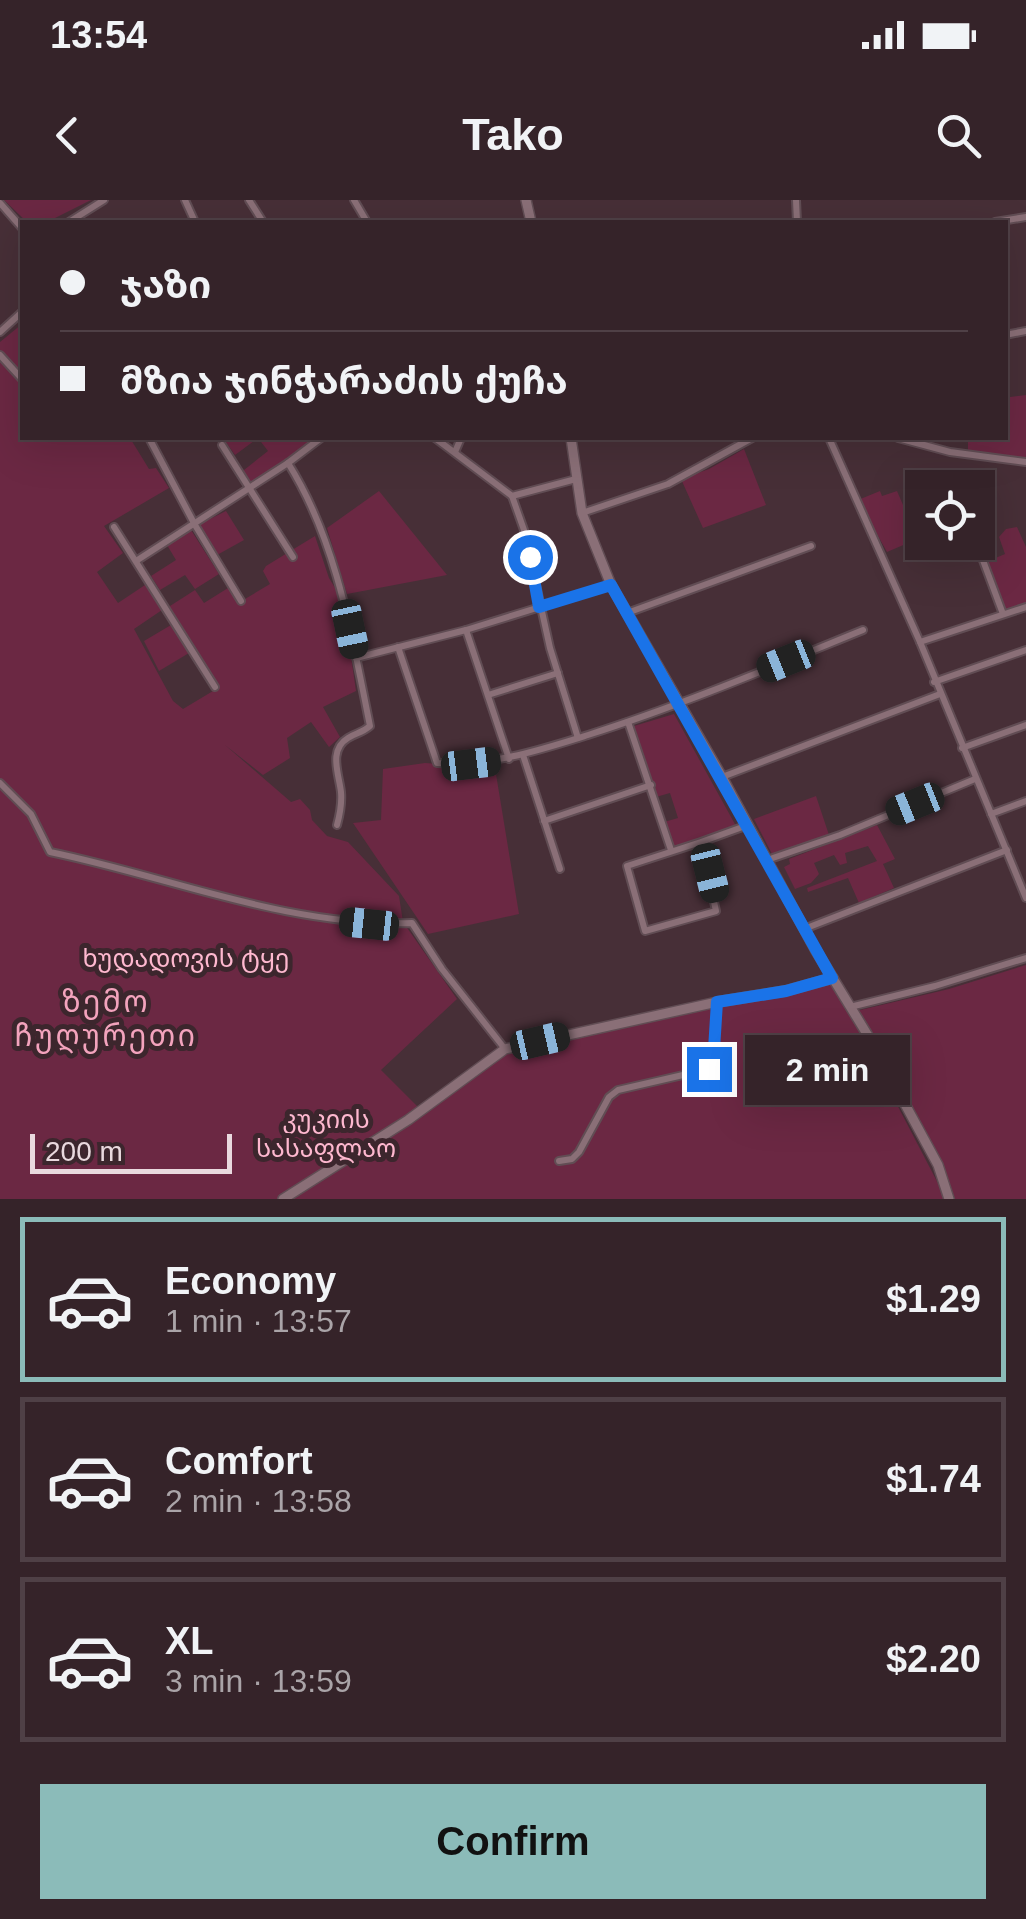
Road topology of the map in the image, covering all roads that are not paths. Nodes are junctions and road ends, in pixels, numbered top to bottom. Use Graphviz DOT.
graph roads {
  1 [pos="104,200"];
  2 [pos="0,203"];
  3 [pos="72,220"];
  4 [pos="20,226"];
  5 [pos="20,314"];
  6 [pos="0,332"];
  7 [pos="0,354"];
  8 [pos="7,362"];
  9 [pos="20,367"];
  10 [pos="20,376"];
  11 [pos="319,440"];
  12 [pos="437,440"];
  13 [pos="460,440"];
  14 [pos="572,440"];
  15 [pos="748,440"];
  16 [pos="831,440"];
  17 [pos="905,440"];
  18 [pos="151,442"];
  19 [pos="222,445"];
  20 [pos="455,452"];
  21 [pos="1026,462"];
  22 [pos="288,463"];
  23 [pos="576,479"];
  24 [pos="251,489"];
  25 [pos="512,496"];
  26 [pos="582,514"];
  27 [pos="195,525"];
  28 [pos="114,527"];
  29 [pos="811,546"];
  30 [pos="293,557"];
  31 [pos="983,560"];
  32 [pos="136,561"];
  33 [pos="611,585"];
  34 [pos="241,601"];
  35 [pos="539,607"];
  36 [pos="1026,607"];
  37 [pos="627,613"];
  38 [pos="1003,614"];
  39 [pos="466,630"];
  40 [pos="863,630"];
  41 [pos="920,642"];
  42 [pos="398,648"];
  43 [pos="1026,650"];
  44 [pos="356,658"];
  45 [pos="558,673"];
  46 [pos="934,682"];
  47 [pos="215,687"];
  48 [pos="940,694"];
  49 [pos="488,695"];
  50 [pos="679,705"];
  51 [pos="628,722"];
  52 [pos="1026,725"];
  53 [pos="578,738"];
  54 [pos="962,748"];
  55 [pos="523,756"];
  56 [pos="509,758"];
  57 [pos="722,777"];
  58 [pos="975,779"];
  59 [pos="0,784"];
  60 [pos="651,786"];
  61 [pos="1026,800"];
  62 [pos="991,814"];
  63 [pos="544,821"];
  64 [pos="337,825"];
  65 [pos="748,825"];
  66 [pos="700,842"];
  67 [pos="672,850"];
  68 [pos="1007,850"];
  69 [pos="767,860"];
  70 [pos="560,869"];
  71 [pos="1022,880"];
  72 [pos="1026,898"];
  73 [pos="804,929"];
  74 [pos="1026,958"];
  75 [pos="832,978"];
  76 [pos="717,1002"];
  77 [pos="850,1007"];
  78 [pos="505,1049"];
  79 [pos="560,1161"];
  80 [pos="284,1199"];
  81 [pos="949,1199"];
  1 -- 3 [label="street"];
  2 -- 4 [label="street"];
  5 -- 6 [label="street"];
  7 -- 8 [label="street"];
  8 -- 9 [label="street"];
  8 -- 10 [label="street"];
  11 -- 22 [label="street"];
  12 -- 20 [label="street"];
  13 -- 20 [label="street"];
  14 -- 23 [label="main road"];
  15 -- 26 [label="street"];
  16 -- 41 [label="street"];
  17 -- 21 [label="street"];
  18 -- 27 [label="street"];
  19 -- 24 [label="street"];
  20 -- 25 [label="street"];
  22 -- 24 [label="street"];
  22 -- 44 [label="street"];
  23 -- 25 [label="street"];
  23 -- 26 [label="main road"];
  24 -- 27 [label="street"];
  24 -- 30 [label="street"];
  25 -- 35 [label="street"];
  26 -- 33 [label="main road"];
  27 -- 32 [label="street"];
  27 -- 34 [label="street"];
  28 -- 32 [label="street"];
  29 -- 37 [label="street"];
  31 -- 38 [label="street"];
  32 -- 47 [label="street"];
  33 -- 35 [label="street"];
  33 -- 37 [label="main road"];
  35 -- 39 [label="street"];
  35 -- 45 [label="street"];
  36 -- 38 [label="street"];
  37 -- 50 [label="main road"];
  38 -- 41 [label="street"];
  39 -- 42 [label="street"];
  39 -- 49 [label="street"];
  40 -- 50 [label="street"];
  41 -- 46 [label="street"];
  42 -- 44 [label="street"];
  42 -- 56 [label="street"];
  43 -- 46 [label="street"];
  44 -- 64 [label="street"];
  45 -- 49 [label="street"];
  45 -- 53 [label="street"];
  46 -- 48 [label="street"];
  48 -- 54 [label="street"];
  48 -- 57 [label="street"];
  49 -- 56 [label="street"];
  50 -- 51 [label="street"];
  50 -- 57 [label="main road"];
  51 -- 53 [label="street"];
  51 -- 60 [label="street"];
  52 -- 54 [label="street"];
  53 -- 55 [label="street"];
  54 -- 58 [label="street"];
  55 -- 56 [label="street"];
  55 -- 63 [label="street"];
  57 -- 65 [label="main road"];
  58 -- 62 [label="street"];
  58 -- 69 [label="street"];
  59 -- 78 [label="street"];
  60 -- 63 [label="street"];
  60 -- 67 [label="street"];
  61 -- 62 [label="street"];
  62 -- 68 [label="street"];
  63 -- 70 [label="street"];
  65 -- 66 [label="street"];
  65 -- 69 [label="main road"];
  66 -- 67 [label="street"];
  66 -- 67 [label="street"];
  68 -- 71 [label="street"];
  68 -- 73 [label="street"];
  69 -- 73 [label="main road"];
  71 -- 72 [label="street"];
  73 -- 75 [label="main road"];
  74 -- 77 [label="street"];
  75 -- 76 [label="main road"];
  75 -- 77 [label="main road"];
  76 -- 78 [label="main road"];
  76 -- 79 [label="street"];
  77 -- 81 [label="main road"];
  78 -- 80 [label="main road"];
}
